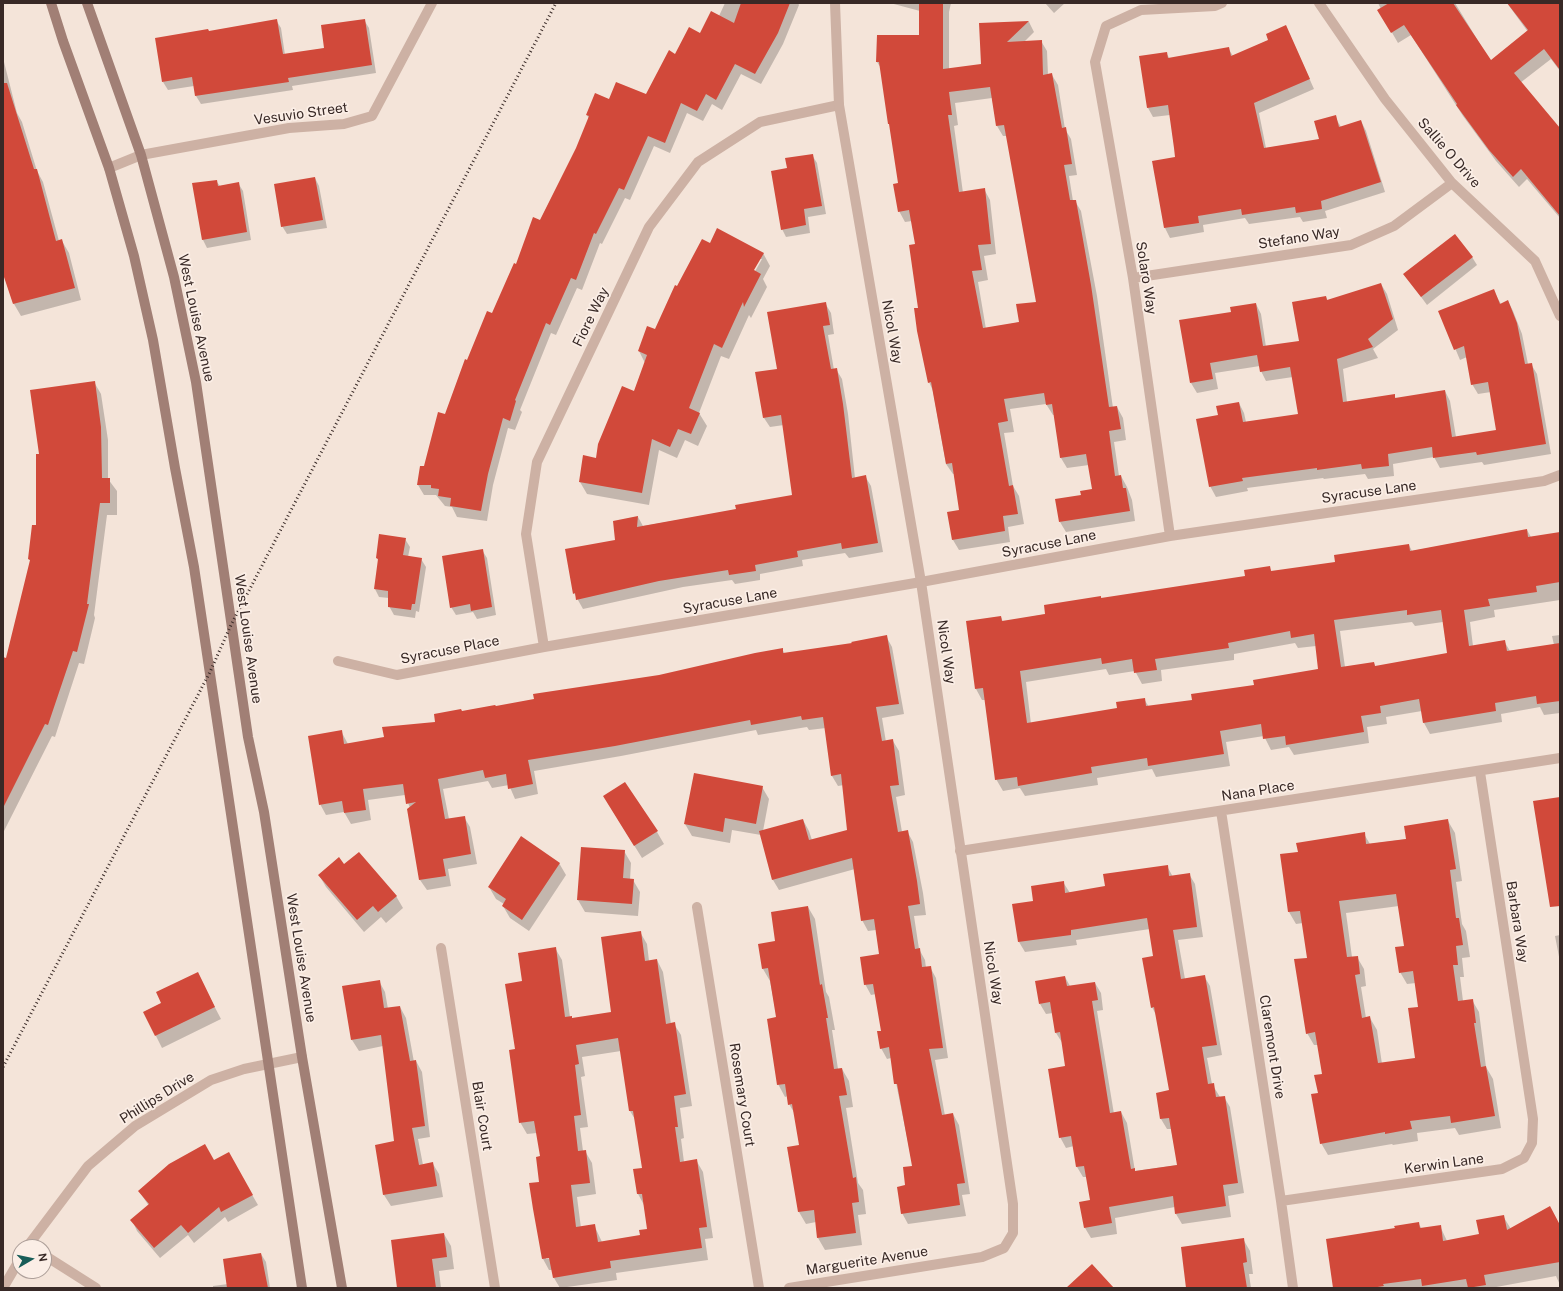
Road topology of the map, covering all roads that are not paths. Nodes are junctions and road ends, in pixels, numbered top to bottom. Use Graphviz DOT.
graph roads {
  1 [pos="51,3"];
  2 [pos="87,3"];
  3 [pos="432,3"];
  4 [pos="835,3"];
  5 [pos="1222,3"];
  6 [pos="1319,3"];
  7 [pos="839,105"];
  8 [pos="141,155"];
  9 [pos="109,168"];
  10 [pos="1452,183"];
  11 [pos="1133,278"];
  12 [pos="1560,316"];
  13 [pos="1560,475"];
  14 [pos="1170,536"];
  15 [pos="921,582"];
  16 [pos="544,647"];
  17 [pos="338,661"];
  18 [pos="1560,758"];
  19 [pos="1480,772"];
  20 [pos="1221,811"];
  21 [pos="960,851"];
  22 [pos="697,907"];
  23 [pos="441,948"];
  24 [pos="302,1057"];
  25 [pos="267,1064"];
  26 [pos="1526,1076"];
  27 [pos="1281,1201"];
  28 [pos="34,1239"];
  29 [pos="52,1260"];
  30 [pos="950,1262"];
  31 [pos="12,1273"];
  32 [pos="3,1288"];
  33 [pos="96,1288"];
  34 [pos="302,1288"];
  35 [pos="342,1288"];
  36 [pos="495,1288"];
  37 [pos="759,1288"];
  38 [pos="789,1288"];
  39 [pos="1293,1288"];
  1 -- 9 [label="main road"];
  2 -- 8 [label="main road, West Louise Avenue"];
  3 -- 8 [label="street, Vesuvio Street"];
  4 -- 7 [label="street, Nicol Way"];
  5 -- 11 [label="street, Solaro Way"];
  6 -- 10 [label="street, Sallie O Drive"];
  7 -- 15 [label="street, Nicol Way"];
  7 -- 16 [label="street, Fiore Way"];
  8 -- 9 [label="street, Vesuvio Street"];
  8 -- 24 [label="main road, West Louise Avenue"];
  9 -- 25 [label="main road"];
  10 -- 11 [label="street, Stefano Way"];
  10 -- 12 [label="street, Sallie O Drive"];
  11 -- 14 [label="street, Solaro Way"];
  13 -- 14 [label="street, Syracuse Lane"];
  14 -- 15 [label="street, Syracuse Lane"];
  15 -- 16 [label="street, Syracuse Lane"];
  15 -- 21 [label="street, Nicol Way"];
  16 -- 17 [label="street, Syracuse Place"];
  18 -- 19 [label="street, Nana Place"];
  19 -- 20 [label="street, Nana Place"];
  19 -- 26 [label="street, Barbara Way"];
  20 -- 21 [label="street, Nana Place"];
  20 -- 27 [label="street, Claremont Drive"];
  21 -- 30 [label="street, Nicol Way"];
  22 -- 37 [label="street, Rosemary Court"];
  23 -- 36 [label="street, Blair Court"];
  24 -- 25 [label="street, Phillips Drive"];
  24 -- 35 [label="main road, West Louise Avenue"];
  25 -- 28 [label="street, Phillips Drive"];
  25 -- 34 [label="main road"];
  26 -- 27 [label="street, Kerwin Lane"];
  27 -- 39 [label="street, Claremont Drive"];
  29 -- 33 [label="street"];
  30 -- 38 [label="street, Marguerite Avenue"];
  31 -- 32 [label="street"];
}
